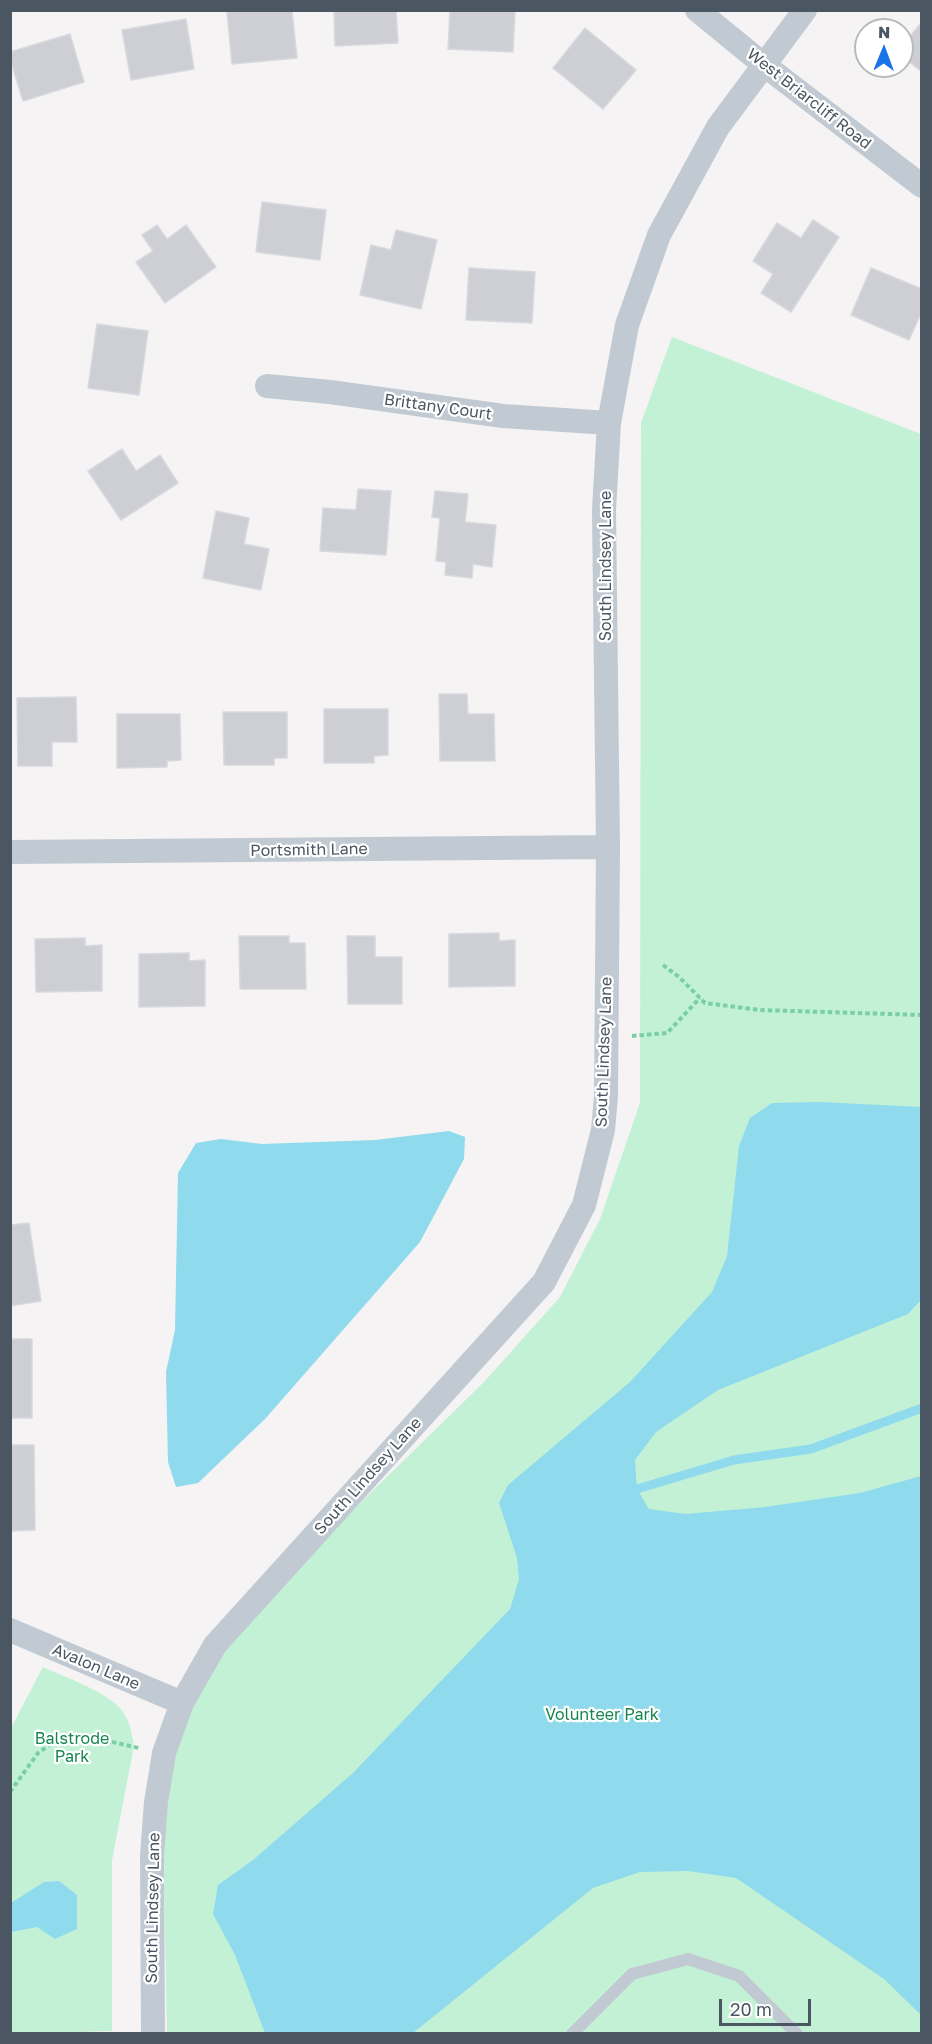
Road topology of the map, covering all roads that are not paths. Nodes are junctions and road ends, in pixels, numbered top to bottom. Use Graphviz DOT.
graph roads {
  1 [pos="697,10"];
  2 [pos="805,10"];
  3 [pos="763,64"];
  4 [pos="921,186"];
  5 [pos="267,386"];
  6 [pos="609,423"];
  7 [pos="608,847"];
  8 [pos="10,852"];
  9 [pos="10,1630"];
  10 [pos="182,1703"];
  11 [pos="153,2034"];
  12 [pos="572,2034"];
  13 [pos="797,2034"];
  1 -- 3 [label="street, West Briarcliff Road"];
  2 -- 3 [label="street, South Lindsey Lane"];
  3 -- 4 [label="street, West Briarcliff Road"];
  3 -- 6 [label="street, South Lindsey Lane"];
  5 -- 6 [label="street, Brittany Court"];
  6 -- 7 [label="street, South Lindsey Lane"];
  7 -- 8 [label="street, Portsmith Lane"];
  7 -- 10 [label="street, South Lindsey Lane"];
  9 -- 10 [label="street, Avalon Lane"];
  10 -- 11 [label="street, South Lindsey Lane"];
  12 -- 13 [label="lane"];
}
